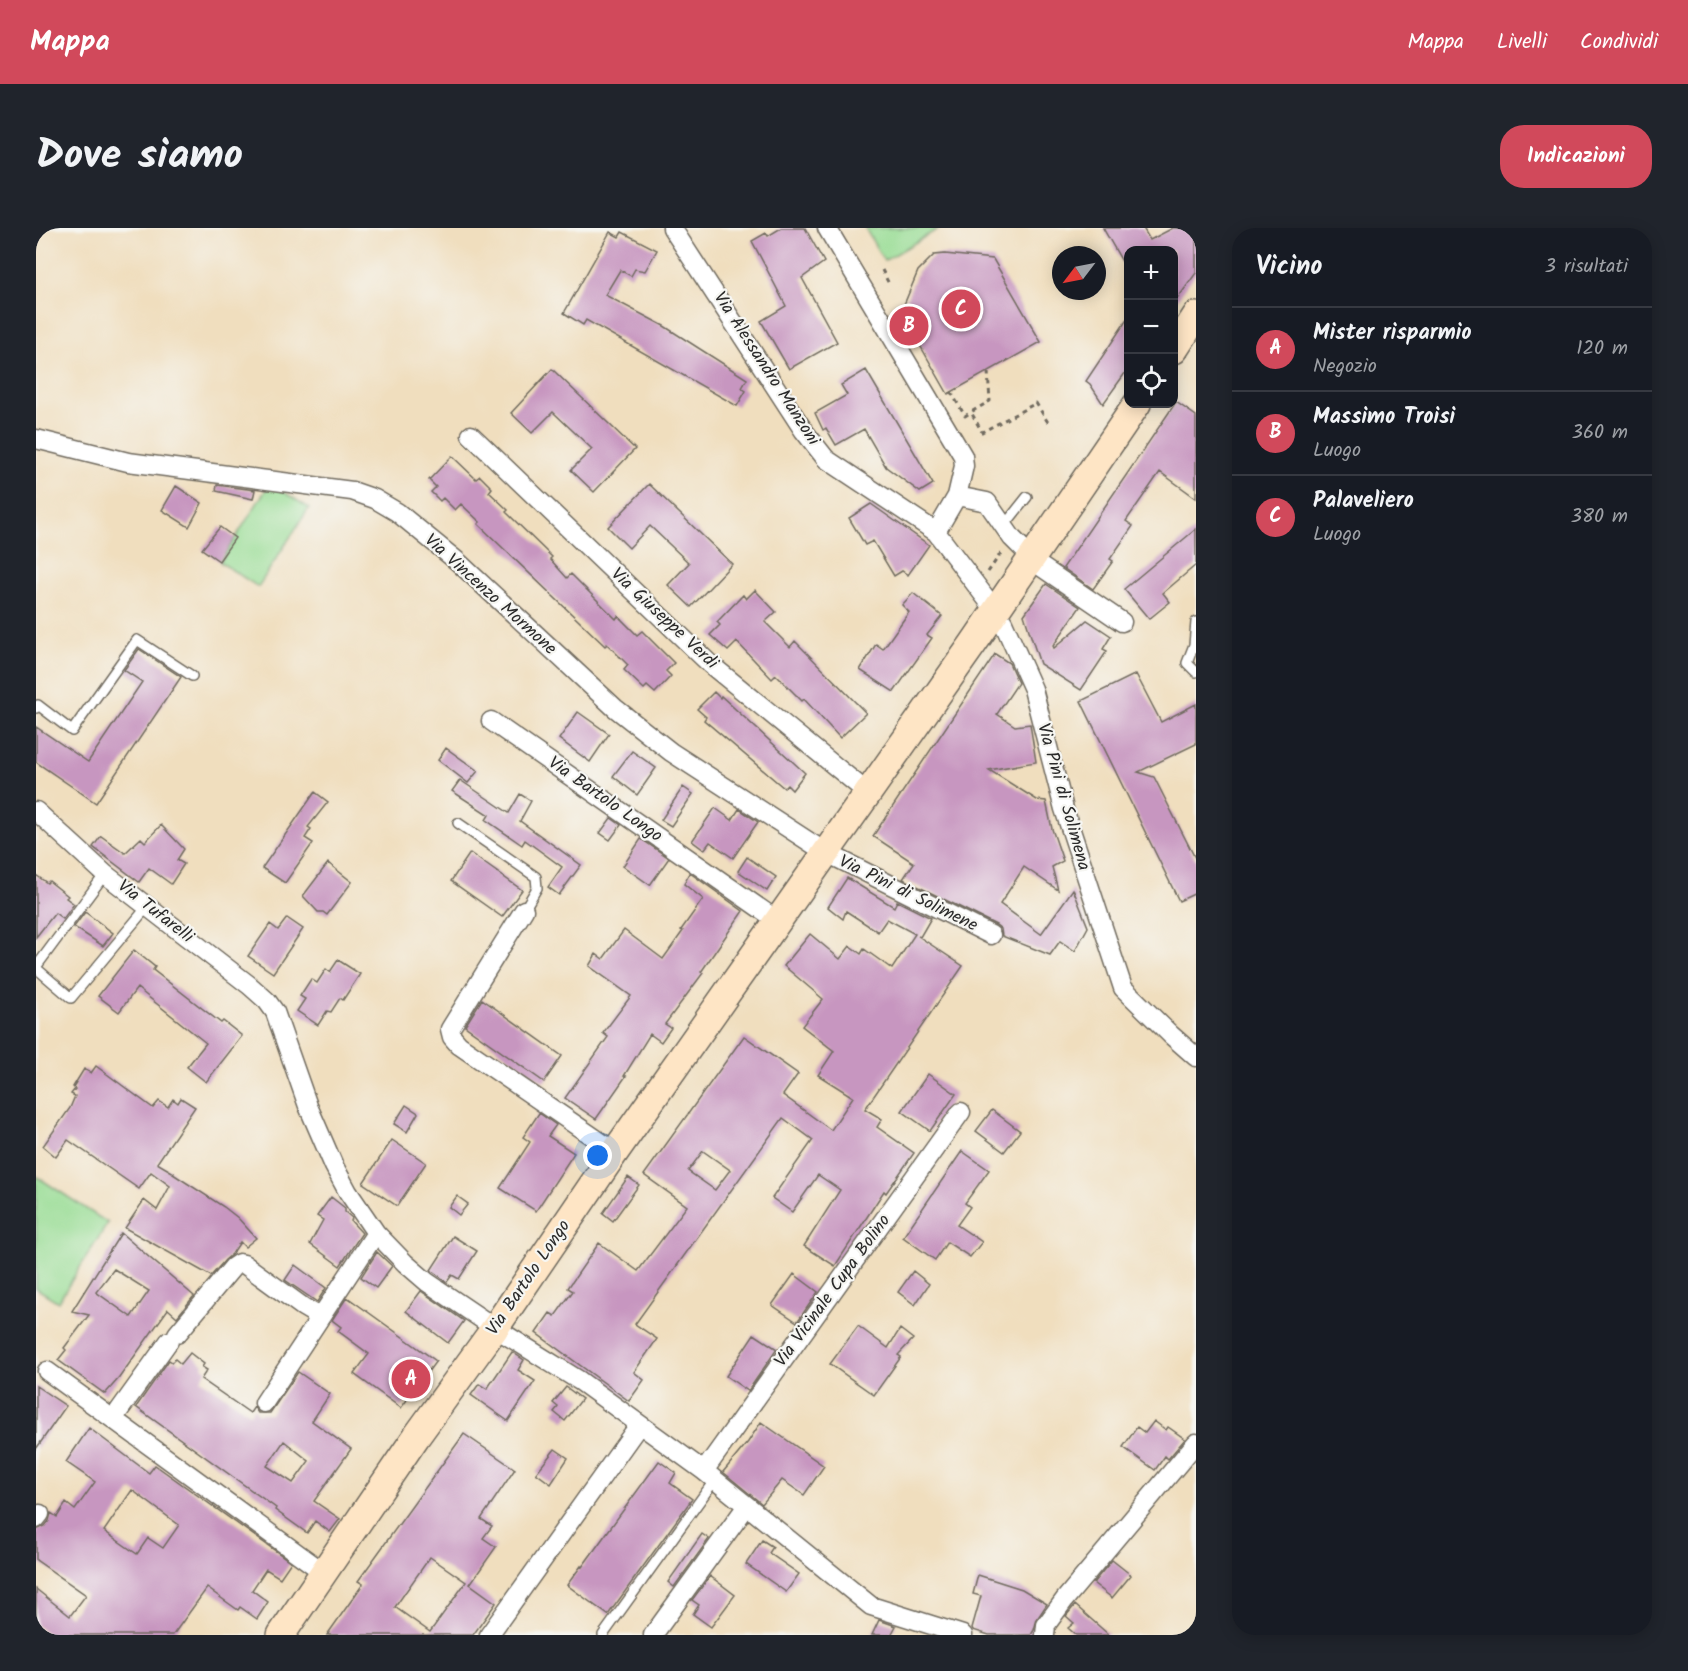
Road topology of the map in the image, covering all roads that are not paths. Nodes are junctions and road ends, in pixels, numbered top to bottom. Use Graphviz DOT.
graph roads {
  1 [pos="672,228"];
  2 [pos="827,228"];
  3 [pos="835,237"];
  4 [pos="1196,316"];
  5 [pos="1178,343"];
  6 [pos="1134,408"];
  7 [pos="471,435"];
  8 [pos="36,439"];
  9 [pos="957,496"];
  10 [pos="1027,497"];
  11 [pos="1004,525"];
  12 [pos="936,532"];
  13 [pos="1032,557"];
  14 [pos="995,610"];
  15 [pos="1122,622"];
  16 [pos="1196,622"];
  17 [pos="1196,672"];
  18 [pos="192,676"];
  19 [pos="36,708"];
  20 [pos="490,721"];
  21 [pos="868,793"];
  22 [pos="36,811"];
  23 [pos="458,823"];
  24 [pos="825,852"];
  25 [pos="105,874"];
  26 [pos="147,908"];
  27 [pos="524,910"];
  28 [pos="777,921"];
  29 [pos="991,935"];
  30 [pos="36,968"];
  31 [pos="1196,1057"];
  32 [pos="961,1112"];
  33 [pos="615,1152"];
  34 [pos="376,1233"];
  35 [pos="321,1317"];
  36 [pos="495,1328"];
  37 [pos="47,1371"];
  38 [pos="264,1402"];
  39 [pos="113,1419"];
  40 [pos="639,1425"];
  41 [pos="1196,1443"];
  42 [pos="709,1476"];
  43 [pos="750,1510"];
  44 [pos="323,1572"];
  45 [pos="281,1635"];
  46 [pos="489,1635"];
  47 [pos="603,1635"];
  48 [pos="654,1635"];
  49 [pos="666,1635"];
  50 [pos="963,1635"];
  51 [pos="1045,1635"];
  1 -- 12 [label="street, Via Alessandro Manzoni"];
  2 -- 3 [label="street"];
  3 -- 9 [label="street"];
  4 -- 5 [label="street"];
  6 -- 13 [label="street"];
  7 -- 21 [label="street, Via Giuseppe Verdi"];
  8 -- 24 [label="street, Via Vincenzo Mormone"];
  9 -- 11 [label="street"];
  9 -- 12 [label="street"];
  10 -- 11 [label="lane"];
  11 -- 13 [label="street"];
  12 -- 14 [label="street, Via Alessandro Manzoni"];
  13 -- 14 [label="street"];
  13 -- 15 [label="street"];
  14 -- 21 [label="street"];
  14 -- 31 [label="street, Via Pini di Solimena"];
  16 -- 17 [label="lane"];
  18 -- 19 [label="lane"];
  20 -- 28 [label="street, Via Bartolo Longo"];
  21 -- 24 [label="street"];
  22 -- 25 [label="street, Via Tufarelli"];
  23 -- 27 [label="lane"];
  24 -- 28 [label="street, Via Bartolo Longo"];
  24 -- 29 [label="street, Via Pini di Solimene"];
  25 -- 26 [label="street, Via Tufarelli"];
  25 -- 30 [label="lane"];
  26 -- 30 [label="lane"];
  26 -- 34 [label="street, Via Tufarelli"];
  27 -- 33 [label="street"];
  28 -- 33 [label="street, Via Bartolo Longo"];
  32 -- 42 [label="street, Via Vicinale Cupa Bolino"];
  33 -- 36 [label="street, Via Bartolo Longo"];
  34 -- 35 [label="street"];
  34 -- 36 [label="street"];
  35 -- 38 [label="street"];
  35 -- 39 [label="street"];
  36 -- 40 [label="street"];
  36 -- 44 [label="street, Via Bartolo Longo"];
  37 -- 39 [label="street"];
  39 -- 44 [label="street"];
  40 -- 42 [label="street"];
  40 -- 46 [label="street"];
  41 -- 51 [label="street"];
  42 -- 43 [label="street"];
  42 -- 47 [label="lane"];
  43 -- 48 [label="street"];
  43 -- 49 [label="street"];
  43 -- 50 [label="street"];
  44 -- 45 [label="street, Via Bartolo Longo"];
}
